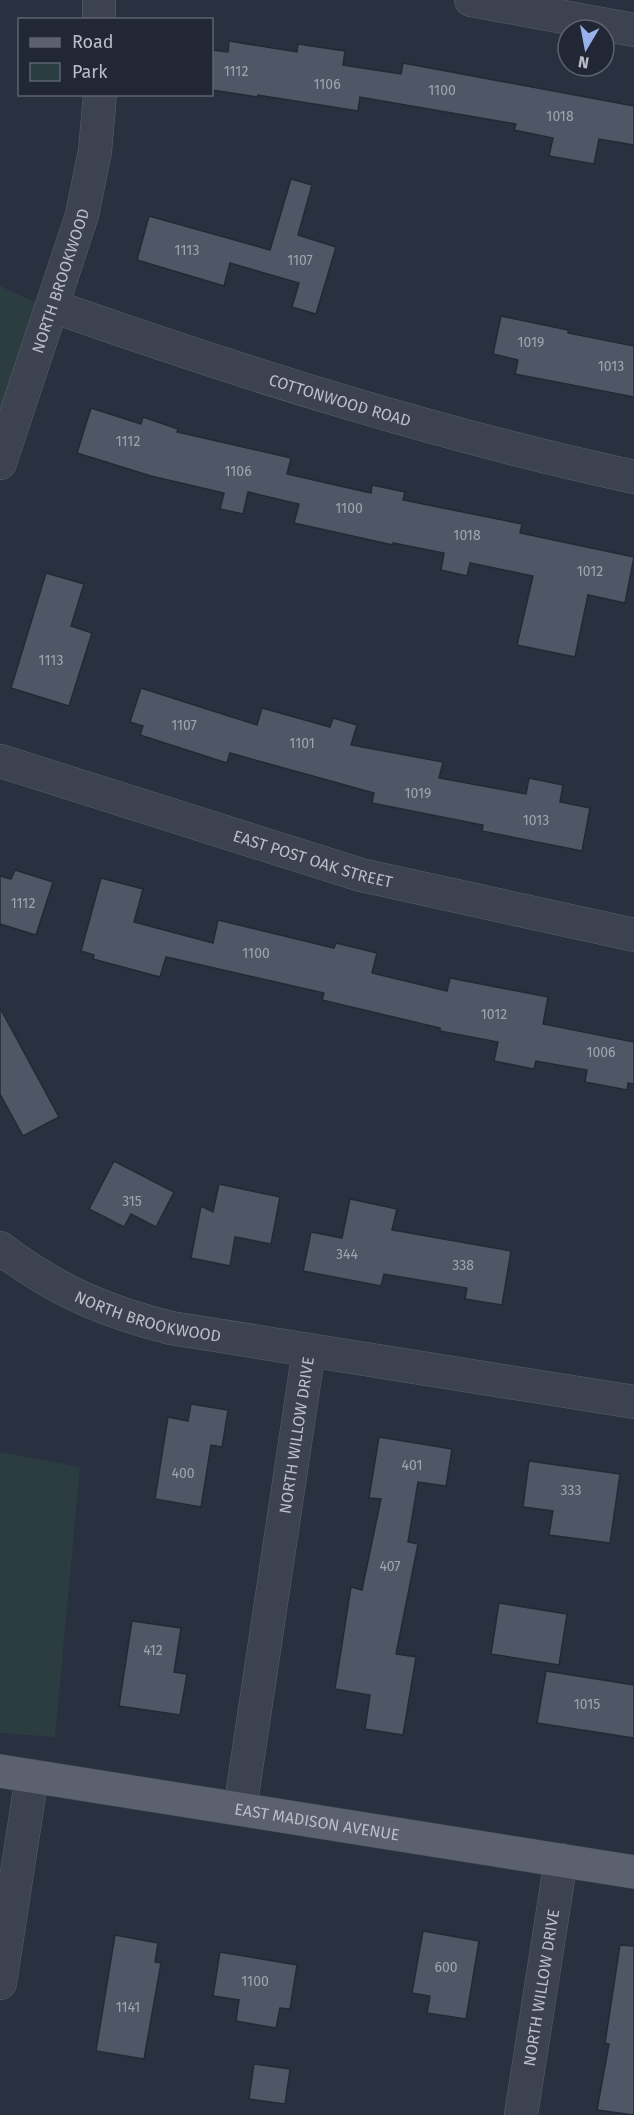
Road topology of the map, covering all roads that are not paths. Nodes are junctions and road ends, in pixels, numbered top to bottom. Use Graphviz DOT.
graph roads {
  1 [pos="99,0"];
  2 [pos="471,0"];
  3 [pos="99,18"];
  4 [pos="634,30"];
  5 [pos="100,96"];
  6 [pos="52,306"];
  7 [pos="0,463"];
  8 [pos="634,477"];
  9 [pos="0,761"];
  10 [pos="634,935"];
  11 [pos="0,1248"];
  12 [pos="309,1350"];
  13 [pos="634,1402"];
  14 [pos="0,1771"];
  15 [pos="32,1776"];
  16 [pos="240,1809"];
  17 [pos="561,1860"];
  18 [pos="634,1872"];
  19 [pos="0,1983"];
  20 [pos="521,2115"];
  1 -- 3 [label="street"];
  2 -- 4 [label="street"];
  5 -- 6 [label="street, NORTH BROOKWOOD"];
  6 -- 7 [label="street, NORTH BROOKWOOD"];
  6 -- 8 [label="street, COTTONWOOD ROAD"];
  9 -- 10 [label="street, EAST POST OAK STREET"];
  11 -- 12 [label="street, NORTH BROOKWOOD"];
  12 -- 13 [label="street, NORTH WILLOW DRIVE"];
  12 -- 16 [label="street, NORTH WILLOW DRIVE"];
  14 -- 15 [label="main road, EAST MADISON AVENUE"];
  15 -- 16 [label="main road, EAST MADISON AVENUE"];
  15 -- 19 [label="street"];
  16 -- 17 [label="main road, EAST MADISON AVENUE"];
  17 -- 18 [label="main road, EAST MADISON AVENUE"];
  17 -- 20 [label="street, NORTH WILLOW DRIVE"];
}
